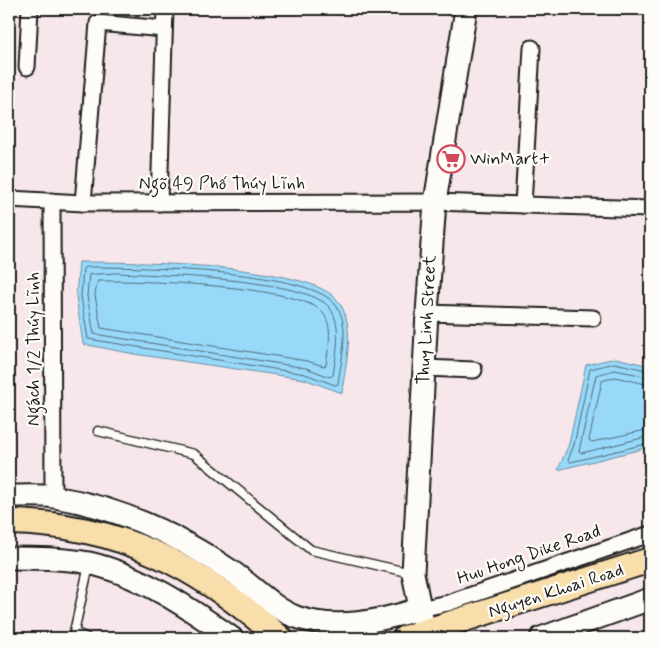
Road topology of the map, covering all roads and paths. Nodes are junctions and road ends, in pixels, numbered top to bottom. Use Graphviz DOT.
graph roads {
  1 [pos="30,9"];
  2 [pos="165,9"];
  3 [pos="466,9"];
  4 [pos="164,28"];
  5 [pos="532,48"];
  6 [pos="27,67"];
  7 [pos="9,200"];
  8 [pos="52,201"];
  9 [pos="435,202"];
  10 [pos="83,203"];
  11 [pos="159,203"];
  12 [pos="523,206"];
  13 [pos="650,209"];
  14 [pos="427,313"];
  15 [pos="593,318"];
  16 [pos="424,368"];
  17 [pos="474,370"];
  18 [pos="98,431"];
  19 [pos="9,496"];
  20 [pos="53,497"];
  21 [pos="9,522"];
  22 [pos="650,534"];
  23 [pos="9,558"];
  24 [pos="650,560"];
  25 [pos="89,563"];
  26 [pos="413,573"];
  27 [pos="650,599"];
  28 [pos="419,609"];
  29 [pos="419,637"];
  30 [pos="87,638"];
  31 [pos="232,638"];
  32 [pos="280,638"];
  33 [pos="541,638"];
  1 -- 6 [label="street"];
  2 -- 4 [label="street"];
  3 -- 9 [label="street, Thuy Linh Street"];
  4 -- 10 [label="street"];
  4 -- 11 [label="street"];
  5 -- 12 [label="street"];
  7 -- 8 [label="street, Ngõ 49 Phố Thúy Lĩnh"];
  8 -- 10 [label="street, Ngõ 49 Phố Thúy Lĩnh"];
  8 -- 20 [label="street, Ngách 1/2 Thúy Lĩnh"];
  9 -- 11 [label="street, Ngõ 49 Phố Thúy Lĩnh"];
  9 -- 12 [label="street, Ngõ 49 Phố Thúy Lĩnh"];
  9 -- 14 [label="street, Thuy Linh Street"];
  10 -- 11 [label="street, Ngõ 49 Phố Thúy Lĩnh"];
  12 -- 13 [label="street, Ngõ 49 Phố Thúy Lĩnh"];
  14 -- 15 [label="street"];
  14 -- 16 [label="street, Thuy Linh Street"];
  16 -- 17 [label="street"];
  16 -- 26 [label="street, Thuy Linh Street"];
  18 -- 26 [label="lane"];
  19 -- 20 [label="street"];
  20 -- 28 [label="street"];
  21 -- 32 [label="main road"];
  22 -- 28 [label="street, Huu Hong Dike Road"];
  23 -- 25 [label="street"];
  24 -- 29 [label="main road, Nguyen Khoai Road"];
  25 -- 30 [label="lane"];
  25 -- 31 [label="street"];
  26 -- 28 [label="street, Thuy Linh Street"];
  27 -- 33 [label="street"];
  28 -- 29 [label="street, Thuy Linh Street"];
}
